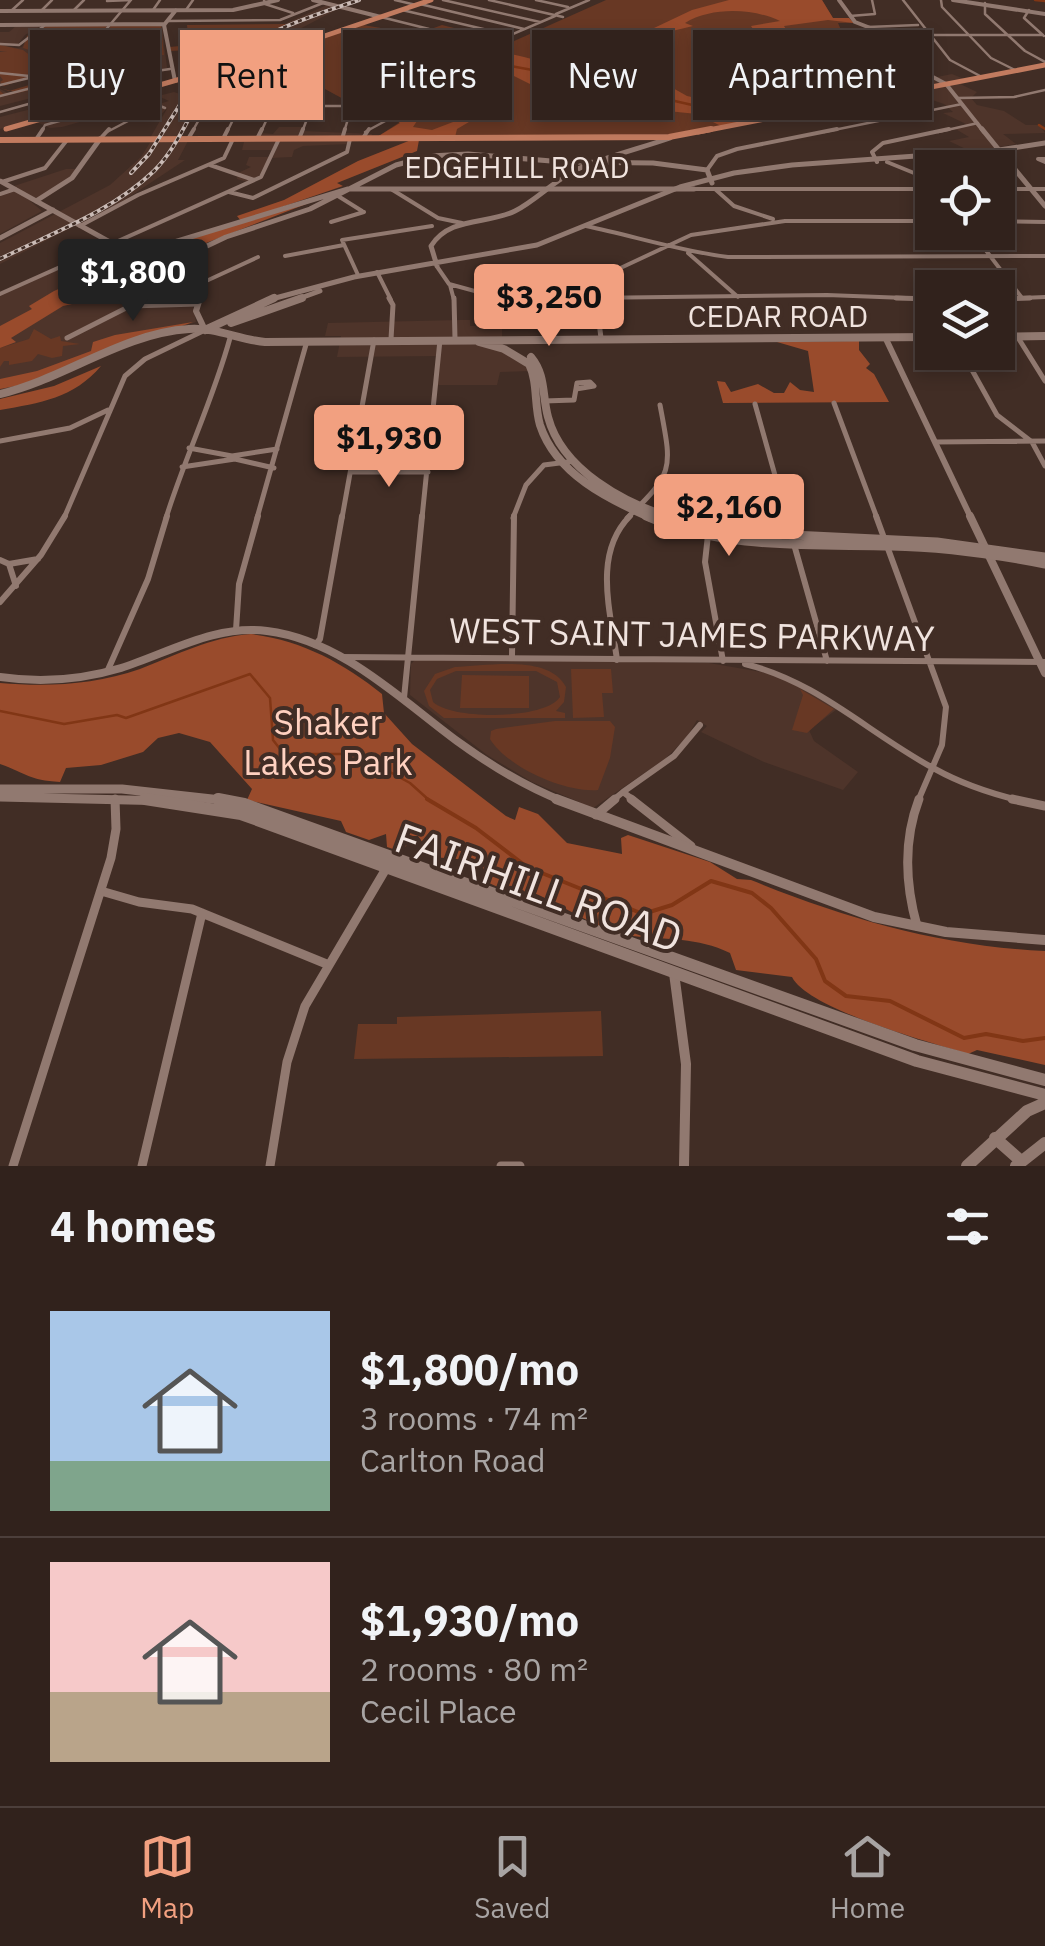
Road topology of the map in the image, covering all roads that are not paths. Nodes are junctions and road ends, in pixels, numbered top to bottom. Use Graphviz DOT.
graph roads {
  1 [pos="23,0"];
  2 [pos="52,0"];
  3 [pos="84,0"];
  4 [pos="107,0"];
  5 [pos="131,0"];
  6 [pos="160,0"];
  7 [pos="193,0"];
  8 [pos="223,0"];
  9 [pos="278,0"];
  10 [pos="306,0"];
  11 [pos="313,0"];
  12 [pos="395,0"];
  13 [pos="430,0"];
  14 [pos="443,0"];
  15 [pos="489,0"];
  16 [pos="536,0"];
  17 [pos="586,0"];
  18 [pos="839,0"];
  19 [pos="872,0"];
  20 [pos="903,0"];
  21 [pos="942,0"];
  22 [pos="953,0"];
  23 [pos="963,0"];
  24 [pos="264,2"];
  25 [pos="323,2"];
  26 [pos="985,3"];
  27 [pos="417,4"];
  28 [pos="571,8"];
  29 [pos="238,9"];
  30 [pos="0,10"];
  31 [pos="10,10"];
  32 [pos="41,10"];
  33 [pos="74,10"];
  34 [pos="122,10"];
  35 [pos="153,10"];
  36 [pos="176,10"];
  37 [pos="186,10"];
  38 [pos="216,10"];
  39 [pos="400,10"];
  40 [pos="1028,10"];
  41 [pos="295,13"];
  42 [pos="1045,14"];
  43 [pos="556,15"];
  44 [pos="563,16"];
  45 [pos="850,16"];
  46 [pos="380,17"];
  47 [pos="0,18"];
  48 [pos="262,20"];
  49 [pos="206,22"];
  50 [pos="540,22"];
  51 [pos="166,23"];
  52 [pos="0,25"];
  53 [pos="45,25"];
  54 [pos="110,25"];
  55 [pos="919,25"];
  56 [pos="868,27"];
  57 [pos="524,28"];
  58 [pos="430,29"];
  59 [pos="106,30"];
  60 [pos="483,30"];
  61 [pos="876,30"];
  62 [pos="924,30"];
  63 [pos="512,34"];
  64 [pos="932,35"];
  65 [pos="968,35"];
  66 [pos="1007,35"];
  67 [pos="323,36"];
  68 [pos="1044,36"];
  69 [pos="932,39"];
  70 [pos="0,44"];
  71 [pos="1045,64"];
  72 [pos="170,69"];
  73 [pos="160,70"];
  74 [pos="1017,70"];
  75 [pos="0,73"];
  76 [pos="30,75"];
  77 [pos="932,76"];
  78 [pos="30,78"];
  79 [pos="982,78"];
  80 [pos="180,80"];
  81 [pos="175,81"];
  82 [pos="946,84"];
  83 [pos="0,85"];
  84 [pos="160,85"];
  85 [pos="30,88"];
  86 [pos="1045,90"];
  87 [pos="1036,92"];
  88 [pos="0,97"];
  89 [pos="1045,100"];
  90 [pos="960,101"];
  91 [pos="30,104"];
  92 [pos="160,106"];
  93 [pos="323,106"];
  94 [pos="18,107"];
  95 [pos="165,108"];
  96 [pos="0,112"];
  97 [pos="38,120"];
  98 [pos="54,120"];
  99 [pos="199,120"];
  100 [pos="232,120"];
  101 [pos="266,120"];
  102 [pos="307,120"];
  103 [pos="387,120"];
  104 [pos="128,121"];
  105 [pos="978,124"];
  106 [pos="3,130"];
  107 [pos="674,137"];
  108 [pos="37,138"];
  109 [pos="346,138"];
  110 [pos="363,138"];
  111 [pos="188,139"];
  112 [pos="223,139"];
  113 [pos="233,139"];
  114 [pos="257,139"];
  115 [pos="279,139"];
  116 [pos="299,139"];
  117 [pos="0,140"];
  118 [pos="67,140"];
  119 [pos="100,140"];
  120 [pos="1045,143"];
  121 [pos="999,150"];
  122 [pos="915,158"];
  123 [pos="875,160"];
  124 [pos="915,161"];
  125 [pos="592,162"];
  126 [pos="887,162"];
  127 [pos="209,165"];
  128 [pos="706,170"];
  129 [pos="1015,170"];
  130 [pos="915,173"];
  131 [pos="254,180"];
  132 [pos="1,181"];
  133 [pos="712,184"];
  134 [pos="390,188"];
  135 [pos="915,188"];
  136 [pos="15,189"];
  137 [pos="542,189"];
  138 [pos="675,189"];
  139 [pos="694,189"];
  140 [pos="348,190"];
  141 [pos="1015,190"];
  142 [pos="1031,190"];
  143 [pos="1045,190"];
  144 [pos="661,191"];
  145 [pos="229,192"];
  146 [pos="0,194"];
  147 [pos="338,196"];
  148 [pos="36,201"];
  149 [pos="352,204"];
  150 [pos="1045,206"];
  151 [pos="342,207"];
  152 [pos="55,212"];
  153 [pos="438,218"];
  154 [pos="761,219"];
  155 [pos="915,221"];
  156 [pos="331,222"];
  157 [pos="1015,222"];
  158 [pos="1045,222"];
  159 [pos="462,223"];
  160 [pos="79,225"];
  161 [pos="432,226"];
  162 [pos="590,227"];
  163 [pos="446,230"];
  164 [pos="0,238"];
  165 [pos="343,242"];
  166 [pos="112,244"];
  167 [pos="666,244"];
  168 [pos="987,250"];
  169 [pos="687,252"];
  170 [pos="285,256"];
  171 [pos="992,256"];
  172 [pos="1045,256"];
  173 [pos="258,257"];
  174 [pos="437,266"];
  175 [pos="378,274"];
  176 [pos="358,275"];
  177 [pos="204,282"];
  178 [pos="336,283"];
  179 [pos="0,284"];
  180 [pos="449,284"];
  181 [pos="12,289"];
  182 [pos="0,294"];
  183 [pos="738,297"];
  184 [pos="1045,297"];
  185 [pos="596,298"];
  186 [pos="1015,298"];
  187 [pos="1022,298"];
  188 [pos="915,299"];
  189 [pos="198,304"];
  190 [pos="204,330"];
  191 [pos="1016,336"];
  192 [pos="1045,336"];
  193 [pos="885,337"];
  194 [pos="915,337"];
  195 [pos="68,338"];
  196 [pos="230,338"];
  197 [pos="601,338"];
  198 [pos="374,339"];
  199 [pos="391,339"];
  200 [pos="440,339"];
  201 [pos="455,339"];
  202 [pos="465,339"];
  203 [pos="494,339"];
  204 [pos="308,340"];
  205 [pos="528,358"];
  206 [pos="972,370"];
  207 [pos="1045,381"];
  208 [pos="576,389"];
  209 [pos="0,394"];
  210 [pos="541,401"];
  211 [pos="660,404"];
  212 [pos="755,404"];
  213 [pos="834,404"];
  214 [pos="109,409"];
  215 [pos="84,423"];
  216 [pos="104,428"];
  217 [pos="549,434"];
  218 [pos="1045,441"];
  219 [pos="935,442"];
  220 [pos="1032,442"];
  221 [pos="1,443"];
  222 [pos="550,446"];
  223 [pos="189,448"];
  224 [pos="278,448"];
  225 [pos="570,462"];
  226 [pos="544,466"];
  227 [pos="1045,466"];
  228 [pos="182,467"];
  229 [pos="274,468"];
  230 [pos="351,472"];
  231 [pos="428,472"];
  232 [pos="638,508"];
  233 [pos="709,533"];
  234 [pos="794,543"];
  235 [pos="887,543"];
  236 [pos="987,550"];
  237 [pos="43,556"];
  238 [pos="0,560"];
  239 [pos="1045,561"];
  240 [pos="10,564"];
  241 [pos="16,588"];
  242 [pos="0,602"];
  243 [pos="236,630"];
  244 [pos="316,646"];
  245 [pos="409,656"];
  246 [pos="512,656"];
  247 [pos="338,657"];
  248 [pos="617,660"];
  249 [pos="723,661"];
  250 [pos="796,661"];
  251 [pos="828,661"];
  252 [pos="932,662"];
  253 [pos="1042,662"];
  254 [pos="107,672"];
  255 [pos="1045,673"];
  256 [pos="0,676"];
  257 [pos="792,677"];
  258 [pos="404,698"];
  259 [pos="700,725"];
  260 [pos="932,768"];
  261 [pos="0,788"];
  262 [pos="116,791"];
  263 [pos="623,792"];
  264 [pos="0,798"];
  265 [pos="1045,806"];
  266 [pos="596,816"];
  267 [pos="693,847"];
  268 [pos="390,861"];
  269 [pos="101,891"];
  270 [pos="202,913"];
  271 [pos="917,926"];
  272 [pos="1045,940"];
  273 [pos="329,965"];
  274 [pos="673,965"];
  275 [pos="863,1034"];
  276 [pos="1045,1080"];
  277 [pos="1045,1094"];
  278 [pos="1045,1103"];
  279 [pos="995,1138"];
  280 [pos="1045,1143"];
  281 [pos="1018,1164"];
  282 [pos="13,1166"];
  283 [pos="142,1166"];
  284 [pos="270,1166"];
  285 [pos="501,1166"];
  286 [pos="520,1166"];
  287 [pos="684,1166"];
  288 [pos="967,1166"];
  1 -- 31 [label="street"];
  2 -- 32 [label="street"];
  3 -- 33 [label="street"];
  4 -- 5 [label="street"];
  5 -- 34 [label="street"];
  6 -- 35 [label="street"];
  7 -- 37 [label="street"];
  8 -- 38 [label="street"];
  9 -- 24 [label="street"];
  10 -- 11 [label="street"];
  11 -- 25 [label="street"];
  12 -- 27 [label="street"];
  13 -- 27 [label="main road"];
  14 -- 50 [label="street"];
  15 -- 43 [label="street"];
  16 -- 28 [label="street"];
  17 -- 28 [label="street"];
  18 -- 45 [label="street"];
  19 -- 45 [label="street"];
  20 -- 55 [label="street"];
  21 -- 65 [label="street"];
  22 -- 26 [label="main road"];
  23 -- 26 [label="main road"];
  24 -- 29 [label="street"];
  24 -- 41 [label="street"];
  25 -- 41 [label="street"];
  25 -- 46 [label="street"];
  26 -- 40 [label="main road"];
  26 -- 66 [label="street"];
  27 -- 39 [label="main road"];
  27 -- 57 [label="street"];
  28 -- 43 [label="street"];
  29 -- 38 [label="street"];
  29 -- 48 [label="street"];
  30 -- 31 [label="street"];
  31 -- 32 [label="street"];
  31 -- 47 [label="street"];
  32 -- 33 [label="street"];
  33 -- 34 [label="street"];
  34 -- 35 [label="street"];
  34 -- 54 [label="street"];
  35 -- 36 [label="street"];
  36 -- 37 [label="street"];
  36 -- 51 [label="street"];
  37 -- 38 [label="street"];
  38 -- 49 [label="street"];
  39 -- 46 [label="main road"];
  39 -- 60 [label="street"];
  40 -- 42 [label="main road"];
  40 -- 68 [label="street"];
  41 -- 48 [label="street"];
  43 -- 44 [label="street"];
  43 -- 50 [label="street"];
  45 -- 56 [label="street"];
  46 -- 58 [label="street"];
  46 -- 67 [label="main road"];
  48 -- 49 [label="street"];
  49 -- 51 [label="street"];
  50 -- 57 [label="street"];
  51 -- 54 [label="street"];
  51 -- 72 [label="street"];
  52 -- 53 [label="street"];
  53 -- 54 [label="street"];
  53 -- 70 [label="street"];
  54 -- 59 [label="street"];
  55 -- 56 [label="street"];
  55 -- 62 [label="street"];
  56 -- 61 [label="street"];
  57 -- 63 [label="street"];
  64 -- 65 [label="street"];
  65 -- 66 [label="street"];
  65 -- 74 [label="street"];
  66 -- 68 [label="street"];
  66 -- 71 [label="street"];
  69 -- 79 [label="street"];
  71 -- 74 [label="main road"];
  72 -- 73 [label="street"];
  72 -- 81 [label="street"];
  74 -- 79 [label="main road"];
  75 -- 76 [label="street"];
  77 -- 82 [label="street"];
  78 -- 83 [label="street"];
  79 -- 82 [label="main road"];
  80 -- 81 [label="main road"];
  81 -- 84 [label="main road"];
  82 -- 90 [label="main road"];
  82 -- 107 [label="main road"];
  85 -- 88 [label="street"];
  86 -- 87 [label="street"];
  87 -- 89 [label="street"];
  87 -- 90 [label="street"];
  88 -- 94 [label="street"];
  90 -- 105 [label="main road"];
  90 -- 128 [label="street"];
  91 -- 94 [label="street"];
  92 -- 95 [label="street"];
  93 -- 109 [label="street"];
  94 -- 96 [label="street"];
  97 -- 106 [label="main road"];
  98 -- 108 [label="street"];
  99 -- 111 [label="street"];
  100 -- 112 [label="street"];
  101 -- 114 [label="street"];
  102 -- 116 [label="street"];
  103 -- 110 [label="street"];
  104 -- 119 [label="street"];
  105 -- 121 [label="main road"];
  105 -- 123 [label="street"];
  107 -- 110 [label="main road"];
  107 -- 125 [label="main road"];
  109 -- 110 [label="main road"];
  109 -- 116 [label="main road"];
  109 -- 145 [label="street"];
  111 -- 112 [label="main road"];
  111 -- 119 [label="main road"];
  112 -- 113 [label="main road"];
  113 -- 114 [label="main road"];
  113 -- 127 [label="street"];
  114 -- 115 [label="main road"];
  115 -- 116 [label="main road"];
  115 -- 131 [label="street"];
  117 -- 118 [label="main road"];
  118 -- 119 [label="main road"];
  118 -- 132 [label="street"];
  119 -- 148 [label="street"];
  120 -- 121 [label="street"];
  122 -- 123 [label="main road"];
  123 -- 126 [label="main road"];
  123 -- 133 [label="main road"];
  124 -- 126 [label="main road"];
  125 -- 128 [label="street"];
  125 -- 137 [label="main road"];
  125 -- 140 [label="street"];
  126 -- 130 [label="street"];
  127 -- 131 [label="street"];
  127 -- 160 [label="street"];
  128 -- 133 [label="street"];
  129 -- 142 [label="street"];
  131 -- 145 [label="street"];
  132 -- 136 [label="street"];
  133 -- 135 [label="street"];
  133 -- 138 [label="main road"];
  133 -- 139 [label="main road"];
  133 -- 154 [label="street"];
  134 -- 137 [label="street, EDGEHILL ROAD"];
  134 -- 140 [label="street, EDGEHILL ROAD"];
  134 -- 153 [label="street"];
  136 -- 146 [label="street"];
  136 -- 148 [label="street"];
  137 -- 144 [label="street, EDGEHILL ROAD"];
  137 -- 159 [label="main road"];
  138 -- 139 [label="street, EDGEHILL ROAD"];
  138 -- 144 [label="main road"];
  139 -- 162 [label="main road"];
  140 -- 147 [label="street"];
  140 -- 166 [label="street, EDGEHILL ROAD"];
  141 -- 142 [label="street"];
  142 -- 143 [label="street"];
  142 -- 150 [label="street"];
  144 -- 162 [label="main road"];
  145 -- 166 [label="street"];
  147 -- 149 [label="street"];
  147 -- 177 [label="street"];
  148 -- 152 [label="street"];
  149 -- 151 [label="street"];
  149 -- 156 [label="street"];
  152 -- 160 [label="street"];
  152 -- 164 [label="street"];
  153 -- 159 [label="street"];
  153 -- 161 [label="street"];
  154 -- 155 [label="street"];
  154 -- 167 [label="street"];
  157 -- 158 [label="street"];
  159 -- 163 [label="main road"];
  160 -- 166 [label="street"];
  161 -- 163 [label="street"];
  161 -- 165 [label="street"];
  162 -- 167 [label="street"];
  162 -- 174 [label="main road"];
  163 -- 174 [label="main road"];
  165 -- 170 [label="street"];
  165 -- 176 [label="street"];
  166 -- 181 [label="street"];
  167 -- 169 [label="street"];
  167 -- 185 [label="street"];
  168 -- 171 [label="street"];
  169 -- 171 [label="street"];
  169 -- 183 [label="street"];
  171 -- 172 [label="street"];
  171 -- 187 [label="street"];
  173 -- 177 [label="street"];
  174 -- 175 [label="main road"];
  174 -- 180 [label="street"];
  175 -- 176 [label="main road"];
  175 -- 178 [label="main road"];
  175 -- 199 [label="street"];
  176 -- 178 [label="main road"];
  177 -- 189 [label="street"];
  178 -- 190 [label="main road"];
  179 -- 181 [label="street"];
  180 -- 185 [label="street"];
  180 -- 201 [label="street"];
  181 -- 182 [label="street"];
  183 -- 185 [label="street"];
  183 -- 188 [label="street"];
  184 -- 187 [label="street"];
  185 -- 197 [label="street"];
  186 -- 187 [label="street"];
  189 -- 190 [label="street"];
  189 -- 195 [label="street"];
  190 -- 196 [label="main road, CEDAR ROAD"];
  190 -- 209 [label="main road"];
  190 -- 214 [label="street"];
  191 -- 192 [label="main road"];
  191 -- 207 [label="street"];
  193 -- 194 [label="main road, CEDAR ROAD"];
  193 -- 197 [label="main road, CEDAR ROAD"];
  193 -- 219 [label="street"];
  196 -- 204 [label="main road, CEDAR ROAD"];
  196 -- 223 [label="street"];
  197 -- 203 [label="main road, CEDAR ROAD"];
  198 -- 199 [label="main road, CEDAR ROAD"];
  198 -- 204 [label="main road, CEDAR ROAD"];
  198 -- 230 [label="street"];
  199 -- 200 [label="main road, CEDAR ROAD"];
  200 -- 201 [label="main road, CEDAR ROAD"];
  200 -- 231 [label="street"];
  201 -- 202 [label="main road, CEDAR ROAD"];
  202 -- 203 [label="main road, CEDAR ROAD"];
  202 -- 205 [label="main road"];
  203 -- 205 [label="main road"];
  204 -- 224 [label="street"];
  205 -- 210 [label="main road"];
  206 -- 220 [label="street"];
  208 -- 210 [label="street"];
  210 -- 217 [label="main road"];
  211 -- 232 [label="street"];
  212 -- 234 [label="street"];
  213 -- 235 [label="street"];
  214 -- 215 [label="street"];
  214 -- 216 [label="street"];
  215 -- 216 [label="street"];
  215 -- 221 [label="street"];
  216 -- 237 [label="street"];
  217 -- 222 [label="main road"];
  217 -- 225 [label="main road"];
  218 -- 220 [label="street"];
  219 -- 220 [label="street"];
  219 -- 236 [label="street"];
  220 -- 227 [label="street"];
  222 -- 225 [label="main road"];
  222 -- 226 [label="street"];
  223 -- 224 [label="street"];
  223 -- 228 [label="street"];
  224 -- 229 [label="street"];
  225 -- 226 [label="street"];
  225 -- 232 [label="main road"];
  226 -- 246 [label="street"];
  228 -- 229 [label="street"];
  228 -- 254 [label="street"];
  229 -- 243 [label="street"];
  230 -- 231 [label="street"];
  230 -- 244 [label="street"];
  231 -- 245 [label="street"];
  232 -- 233 [label="main road"];
  232 -- 248 [label="street"];
  233 -- 234 [label="main road"];
  233 -- 249 [label="street"];
  234 -- 235 [label="main road"];
  234 -- 251 [label="street"];
  235 -- 236 [label="main road"];
  235 -- 252 [label="street"];
  236 -- 239 [label="main road"];
  236 -- 253 [label="street"];
  237 -- 240 [label="street"];
  237 -- 241 [label="street"];
  238 -- 240 [label="street"];
  240 -- 241 [label="street"];
  241 -- 242 [label="street"];
  243 -- 244 [label="street"];
  243 -- 254 [label="street"];
  244 -- 247 [label="street"];
  245 -- 246 [label="street, WEST SAINT JAMES PARKWAY"];
  245 -- 247 [label="street, WEST SAINT JAMES PARKWAY"];
  245 -- 258 [label="street"];
  246 -- 248 [label="street, WEST SAINT JAMES PARKWAY"];
  247 -- 258 [label="street"];
  248 -- 249 [label="street, WEST SAINT JAMES PARKWAY"];
  249 -- 250 [label="street, WEST SAINT JAMES PARKWAY"];
  249 -- 257 [label="street"];
  250 -- 251 [label="street, WEST SAINT JAMES PARKWAY"];
  250 -- 257 [label="street"];
  251 -- 252 [label="street, WEST SAINT JAMES PARKWAY"];
  252 -- 253 [label="street, WEST SAINT JAMES PARKWAY"];
  252 -- 260 [label="street"];
  253 -- 255 [label="street"];
  254 -- 256 [label="street"];
  257 -- 260 [label="street"];
  258 -- 266 [label="street"];
  259 -- 263 [label="street"];
  260 -- 265 [label="street"];
  260 -- 271 [label="street"];
  261 -- 262 [label="main road, FAIRHILL ROAD"];
  262 -- 264 [label="main road, FAIRHILL ROAD"];
  262 -- 268 [label="main road, FAIRHILL ROAD"];
  262 -- 269 [label="street"];
  263 -- 266 [label="street"];
  263 -- 267 [label="street"];
  266 -- 267 [label="street"];
  267 -- 271 [label="street"];
  268 -- 273 [label="street"];
  268 -- 274 [label="main road, FAIRHILL ROAD"];
  269 -- 270 [label="street"];
  269 -- 282 [label="street"];
  270 -- 273 [label="street"];
  270 -- 283 [label="street"];
  271 -- 272 [label="street"];
  273 -- 284 [label="street"];
  274 -- 275 [label="main road, FAIRHILL ROAD"];
  274 -- 287 [label="street"];
  275 -- 276 [label="main road, FAIRHILL ROAD"];
  275 -- 277 [label="main road, FAIRHILL ROAD"];
  278 -- 279 [label="main road"];
  279 -- 281 [label="main road"];
  279 -- 288 [label="main road"];
  280 -- 281 [label="main road"];
  285 -- 286 [label="street"];
}
